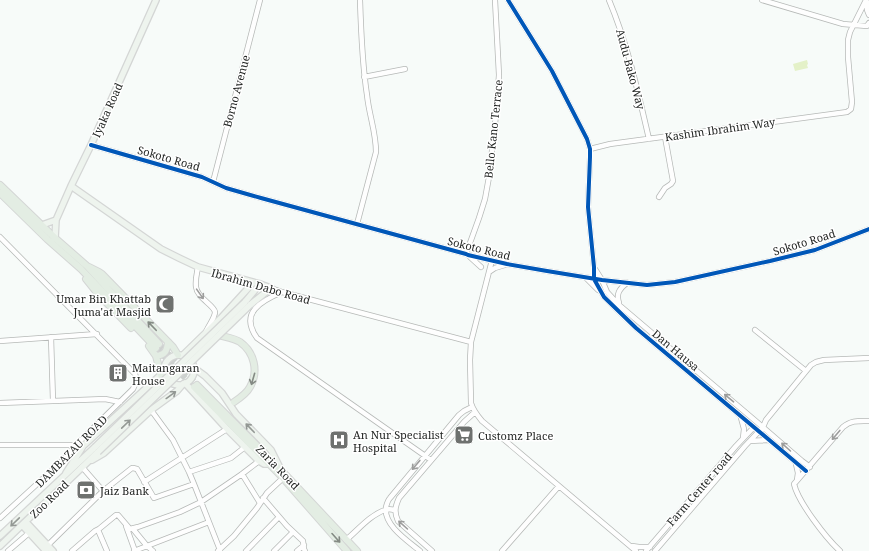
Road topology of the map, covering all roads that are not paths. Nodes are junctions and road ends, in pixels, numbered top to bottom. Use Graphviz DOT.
graph roads {
  1 [pos="156,0"];
  2 [pos="260,0"];
  3 [pos="360,0"];
  4 [pos="495,0"];
  5 [pos="508,0"];
  6 [pos="609,0"];
  7 [pos="762,0"];
  8 [pos="866,0"];
  9 [pos="869,15"];
  10 [pos="869,23"];
  11 [pos="854,25"];
  12 [pos="405,69"];
  13 [pos="364,77"];
  14 [pos="665,137"];
  15 [pos="649,139"];
  16 [pos="91,146"];
  17 [pos="590,149"];
  18 [pos="213,182"];
  19 [pos="0,185"];
  20 [pos="71,186"];
  21 [pos="0,193"];
  22 [pos="659,197"];
  23 [pos="56,220"];
  24 [pos="357,224"];
  25 [pos="42,225"];
  26 [pos="869,229"];
  27 [pos="0,237"];
  28 [pos="55,238"];
  29 [pos="467,255"];
  30 [pos="492,260"];
  31 [pos="506,264"];
  32 [pos="84,267"];
  33 [pos="198,267"];
  34 [pos="481,267"];
  35 [pos="594,268"];
  36 [pos="489,272"];
  37 [pos="585,277"];
  38 [pos="594,279"];
  39 [pos="602,280"];
  40 [pos="253,283"];
  41 [pos="627,283"];
  42 [pos="260,284"];
  43 [pos="271,288"];
  44 [pos="282,292"];
  45 [pos="602,294"];
  46 [pos="248,303"];
  47 [pos="619,305"];
  48 [pos="755,330"];
  49 [pos="97,334"];
  50 [pos="205,334"];
  51 [pos="218,335"];
  52 [pos="51,337"];
  53 [pos="0,341"];
  54 [pos="168,342"];
  55 [pos="471,342"];
  56 [pos="157,346"];
  57 [pos="180,355"];
  58 [pos="156,356"];
  59 [pos="869,358"];
  60 [pos="194,368"];
  61 [pos="806,371"];
  62 [pos="163,373"];
  63 [pos="184,383"];
  64 [pos="53,401"];
  65 [pos="120,402"];
  66 [pos="234,402"];
  67 [pos="0,403"];
  68 [pos="225,404"];
  69 [pos="217,405"];
  70 [pos="472,407"];
  71 [pos="151,410"];
  72 [pos="474,412"];
  73 [pos="740,416"];
  74 [pos="766,420"];
  75 [pos="869,421"];
  76 [pos="758,423"];
  77 [pos="763,427"];
  78 [pos="754,428"];
  79 [pos="227,429"];
  80 [pos="758,432"];
  81 [pos="743,439"];
  82 [pos="768,440"];
  83 [pos="750,441"];
  84 [pos="0,445"];
  85 [pos="76,445"];
  86 [pos="245,447"];
  87 [pos="97,449"];
  88 [pos="425,455"];
  89 [pos="182,458"];
  90 [pos="431,460"];
  91 [pos="259,461"];
  92 [pos="795,463"];
  93 [pos="269,464"];
  94 [pos="84,465"];
  95 [pos="810,467"];
  96 [pos="281,470"];
  97 [pos="806,471"];
  98 [pos="189,472"];
  99 [pos="66,473"];
  100 [pos="242,474"];
  101 [pos="282,478"];
  102 [pos="797,480"];
  103 [pos="144,482"];
  104 [pos="194,484"];
  105 [pos="559,486"];
  106 [pos="103,491"];
  107 [pos="263,498"];
  108 [pos="201,502"];
  109 [pos="260,503"];
  110 [pos="386,509"];
  111 [pos="394,510"];
  112 [pos="279,517"];
  113 [pos="0,518"];
  114 [pos="209,522"];
  115 [pos="24,524"];
  116 [pos="126,526"];
  117 [pos="133,529"];
  118 [pos="98,530"];
  119 [pos="293,532"];
  120 [pos="29,533"];
  121 [pos="0,536"];
  122 [pos="346,540"];
  123 [pos="304,545"];
  124 [pos="629,545"];
  125 [pos="0,546"];
  126 [pos="147,546"];
  127 [pos="650,546"];
  128 [pos="47,548"];
  129 [pos="219,550"];
  130 [pos="656,550"];
  131 [pos="8,551"];
  132 [pos="53,551"];
  133 [pos="72,551"];
  134 [pos="106,551"];
  135 [pos="135,551"];
  136 [pos="154,551"];
  137 [pos="246,551"];
  138 [pos="274,551"];
  139 [pos="297,551"];
  140 [pos="305,551"];
  141 [pos="347,551"];
  142 [pos="356,551"];
  143 [pos="420,551"];
  144 [pos="432,551"];
  145 [pos="502,551"];
  146 [pos="636,551"];
  147 [pos="646,551"];
  148 [pos="840,551"];
  1 -- 16 [label="main road, Iyaka Road"];
  2 -- 18 [label="street, Borno Avenue"];
  3 -- 13 [label="street"];
  4 -- 29 [label="street, Bello Kano Terrace"];
  5 -- 17 [label="street"];
  6 -- 15 [label="street, Audu Bako Way"];
  7 -- 11 [label="street"];
  8 -- 9 [label="street"];
  8 -- 11 [label="street"];
  10 -- 11 [label="street"];
  11 -- 14 [label="street, Kashim Ibrahim Way"];
  12 -- 13 [label="street"];
  13 -- 24 [label="street"];
  14 -- 15 [label="street, Kashim Ibrahim Way"];
  14 -- 22 [label="street"];
  15 -- 17 [label="street, Kashim Ibrahim Way"];
  16 -- 18 [label="street, Sokoto Road"];
  16 -- 20 [label="main road, Iyaka Road"];
  17 -- 35 [label="street"];
  18 -- 24 [label="street, Sokoto Road"];
  19 -- 25 [label="highway"];
  20 -- 23 [label="main road, Iyaka Road"];
  20 -- 33 [label="main road, Ibrahim Dabo Road"];
  21 -- 32 [label="highway"];
  23 -- 25 [label="main road"];
  23 -- 28 [label="main road"];
  24 -- 29 [label="street, Sokoto Road"];
  25 -- 28 [label="highway"];
  26 -- 41 [label="street, Sokoto Road"];
  27 -- 49 [label="street"];
  28 -- 32 [label="highway"];
  29 -- 30 [label="street, Sokoto Road"];
  29 -- 34 [label="street"];
  30 -- 31 [label="street, Sokoto Road"];
  30 -- 36 [label="street"];
  31 -- 36 [label="street"];
  31 -- 37 [label="street, Sokoto Road"];
  54 -- 32 [label="highway, one-way"];
  32 -- 56 [label="highway"];
  32 -- 58 [label="highway"];
  33 -- 40 [label="main road, Ibrahim Dabo Road"];
  33 -- 50 [label="street, one-way"];
  35 -- 38 [label="street"];
  35 -- 39 [label="street, Dan Hausa"];
  36 -- 55 [label="street"];
  37 -- 38 [label="street, Sokoto Road"];
  37 -- 45 [label="street"];
  38 -- 39 [label="street, Sokoto Road"];
  38 -- 45 [label="street, Dan Hausa"];
  39 -- 41 [label="street, Sokoto Road"];
  39 -- 47 [label="street, Dan Hausa"];
  40 -- 42 [label="main road, Ibrahim Dabo Road"];
  40 -- 50 [label="main road"];
  41 -- 47 [label="street"];
  42 -- 43 [label="main road, Ibrahim Dabo Road"];
  42 -- 46 [label="main road"];
  43 -- 44 [label="street, Ibrahim Dabo Road"];
  43 -- 46 [label="main road"];
  44 -- 55 [label="street, Ibrahim Dabo Road"];
  44 -- 88 [label="street"];
  45 -- 73 [label="street, Dan Hausa"];
  46 -- 51 [label="main road, bridge"];
  46 -- 87 [label="main road, bridge"];
  76 -- 47 [label="street, Dan Hausa, one-way"];
  48 -- 61 [label="street"];
  49 -- 52 [label="street"];
  49 -- 65 [label="street, DAMBAZAU ROAD"];
  50 -- 57 [label="main road"];
  51 -- 66 [label="highway, one-way"];
  87 -- 51 [label="main road, one-way, bridge"];
  52 -- 53 [label="street"];
  52 -- 64 [label="street"];
  54 -- 57 [label="highway"];
  54 -- 58 [label="highway"];
  55 -- 70 [label="street"];
  57 -- 60 [label="main road"];
  57 -- 62 [label="main road"];
  58 -- 62 [label="highway"];
  59 -- 61 [label="street"];
  60 -- 63 [label="main road"];
  96 -- 60 [label="main road, one-way"];
  61 -- 74 [label="street"];
  62 -- 63 [label="main road"];
  62 -- 99 [label="main road"];
  71 -- 63 [label="main road, one-way"];
  63 -- 79 [label="main road"];
  64 -- 65 [label="street"];
  64 -- 67 [label="street"];
  65 -- 85 [label="street, DAMBAZAU ROAD"];
  68 -- 69 [label="highway"];
  69 -- 93 [label="highway, Zaria Road"];
  69 -- 96 [label="highway, Zaria Road"];
  70 -- 72 [label="street"];
  70 -- 88 [label="street"];
  71 -- 89 [label="street"];
  71 -- 94 [label="main road"];
  72 -- 90 [label="street"];
  72 -- 105 [label="street"];
  73 -- 78 [label="street, Dan Hausa"];
  73 -- 81 [label="street"];
  74 -- 76 [label="street"];
  74 -- 77 [label="street"];
  75 -- 95 [label="street, one-way"];
  76 -- 77 [label="street, Dan Hausa"];
  76 -- 78 [label="street, Farm Center road"];
  77 -- 80 [label="street"];
  95 -- 77 [label="street, Dan Hausa, one-way"];
  78 -- 80 [label="street, Dan Hausa"];
  78 -- 81 [label="street, Farm Center road"];
  79 -- 86 [label="main road"];
  79 -- 89 [label="street"];
  80 -- 82 [label="street, Dan Hausa"];
  80 -- 83 [label="street"];
  81 -- 127 [label="street, Farm Center road"];
  82 -- 83 [label="street"];
  82 -- 92 [label="street, Dan Hausa"];
  83 -- 130 [label="street"];
  84 -- 85 [label="street"];
  85 -- 113 [label="street, DAMBAZAU ROAD"];
  86 -- 91 [label="main road"];
  86 -- 98 [label="street"];
  87 -- 94 [label="main road, Zoo Road"];
  87 -- 99 [label="main road, Zoo Road"];
  88 -- 90 [label="street"];
  88 -- 110 [label="street, one-way"];
  89 -- 98 [label="street"];
  89 -- 103 [label="street"];
  90 -- 111 [label="street"];
  91 -- 93 [label="main road"];
  91 -- 100 [label="street"];
  92 -- 97 [label="street, Dan Hausa"];
  92 -- 102 [label="street"];
  93 -- 101 [label="highway, Zaria Road"];
  94 -- 106 [label="street"];
  94 -- 115 [label="main road, Zoo Road"];
  95 -- 97 [label="street"];
  96 -- 122 [label="highway, Zaria Road"];
  97 -- 102 [label="street"];
  98 -- 104 [label="street"];
  99 -- 121 [label="main road, Zoo Road, one-way"];
  100 -- 108 [label="street"];
  100 -- 109 [label="street"];
  101 -- 107 [label="street"];
  101 -- 141 [label="highway, Zaria Road, one-way"];
  102 -- 148 [label="street"];
  103 -- 104 [label="street"];
  103 -- 106 [label="street"];
  104 -- 108 [label="street"];
  105 -- 124 [label="street"];
  105 -- 145 [label="street"];
  106 -- 128 [label="street"];
  107 -- 109 [label="street"];
  107 -- 112 [label="street"];
  108 -- 114 [label="street"];
  108 -- 117 [label="street"];
  109 -- 129 [label="street"];
  110 -- 111 [label="street"];
  110 -- 122 [label="street"];
  110 -- 143 [label="street"];
  144 -- 111 [label="street, one-way"];
  112 -- 119 [label="street"];
  112 -- 137 [label="street"];
  114 -- 126 [label="street"];
  114 -- 129 [label="street"];
  115 -- 120 [label="main road"];
  115 -- 125 [label="main road, Zoo Road"];
  115 -- 128 [label="main road"];
  116 -- 117 [label="street"];
  116 -- 118 [label="street"];
  116 -- 135 [label="street"];
  117 -- 126 [label="street"];
  118 -- 133 [label="street"];
  118 -- 134 [label="street"];
  119 -- 123 [label="street"];
  119 -- 138 [label="street"];
  120 -- 128 [label="main road"];
  120 -- 131 [label="street"];
  122 -- 142 [label="highway, Zaria Road"];
  123 -- 139 [label="street"];
  123 -- 140 [label="street"];
  124 -- 127 [label="street"];
  124 -- 146 [label="street"];
  126 -- 135 [label="street"];
  126 -- 136 [label="street"];
  127 -- 147 [label="street, Farm Center road"];
  128 -- 132 [label="main road"];
}
